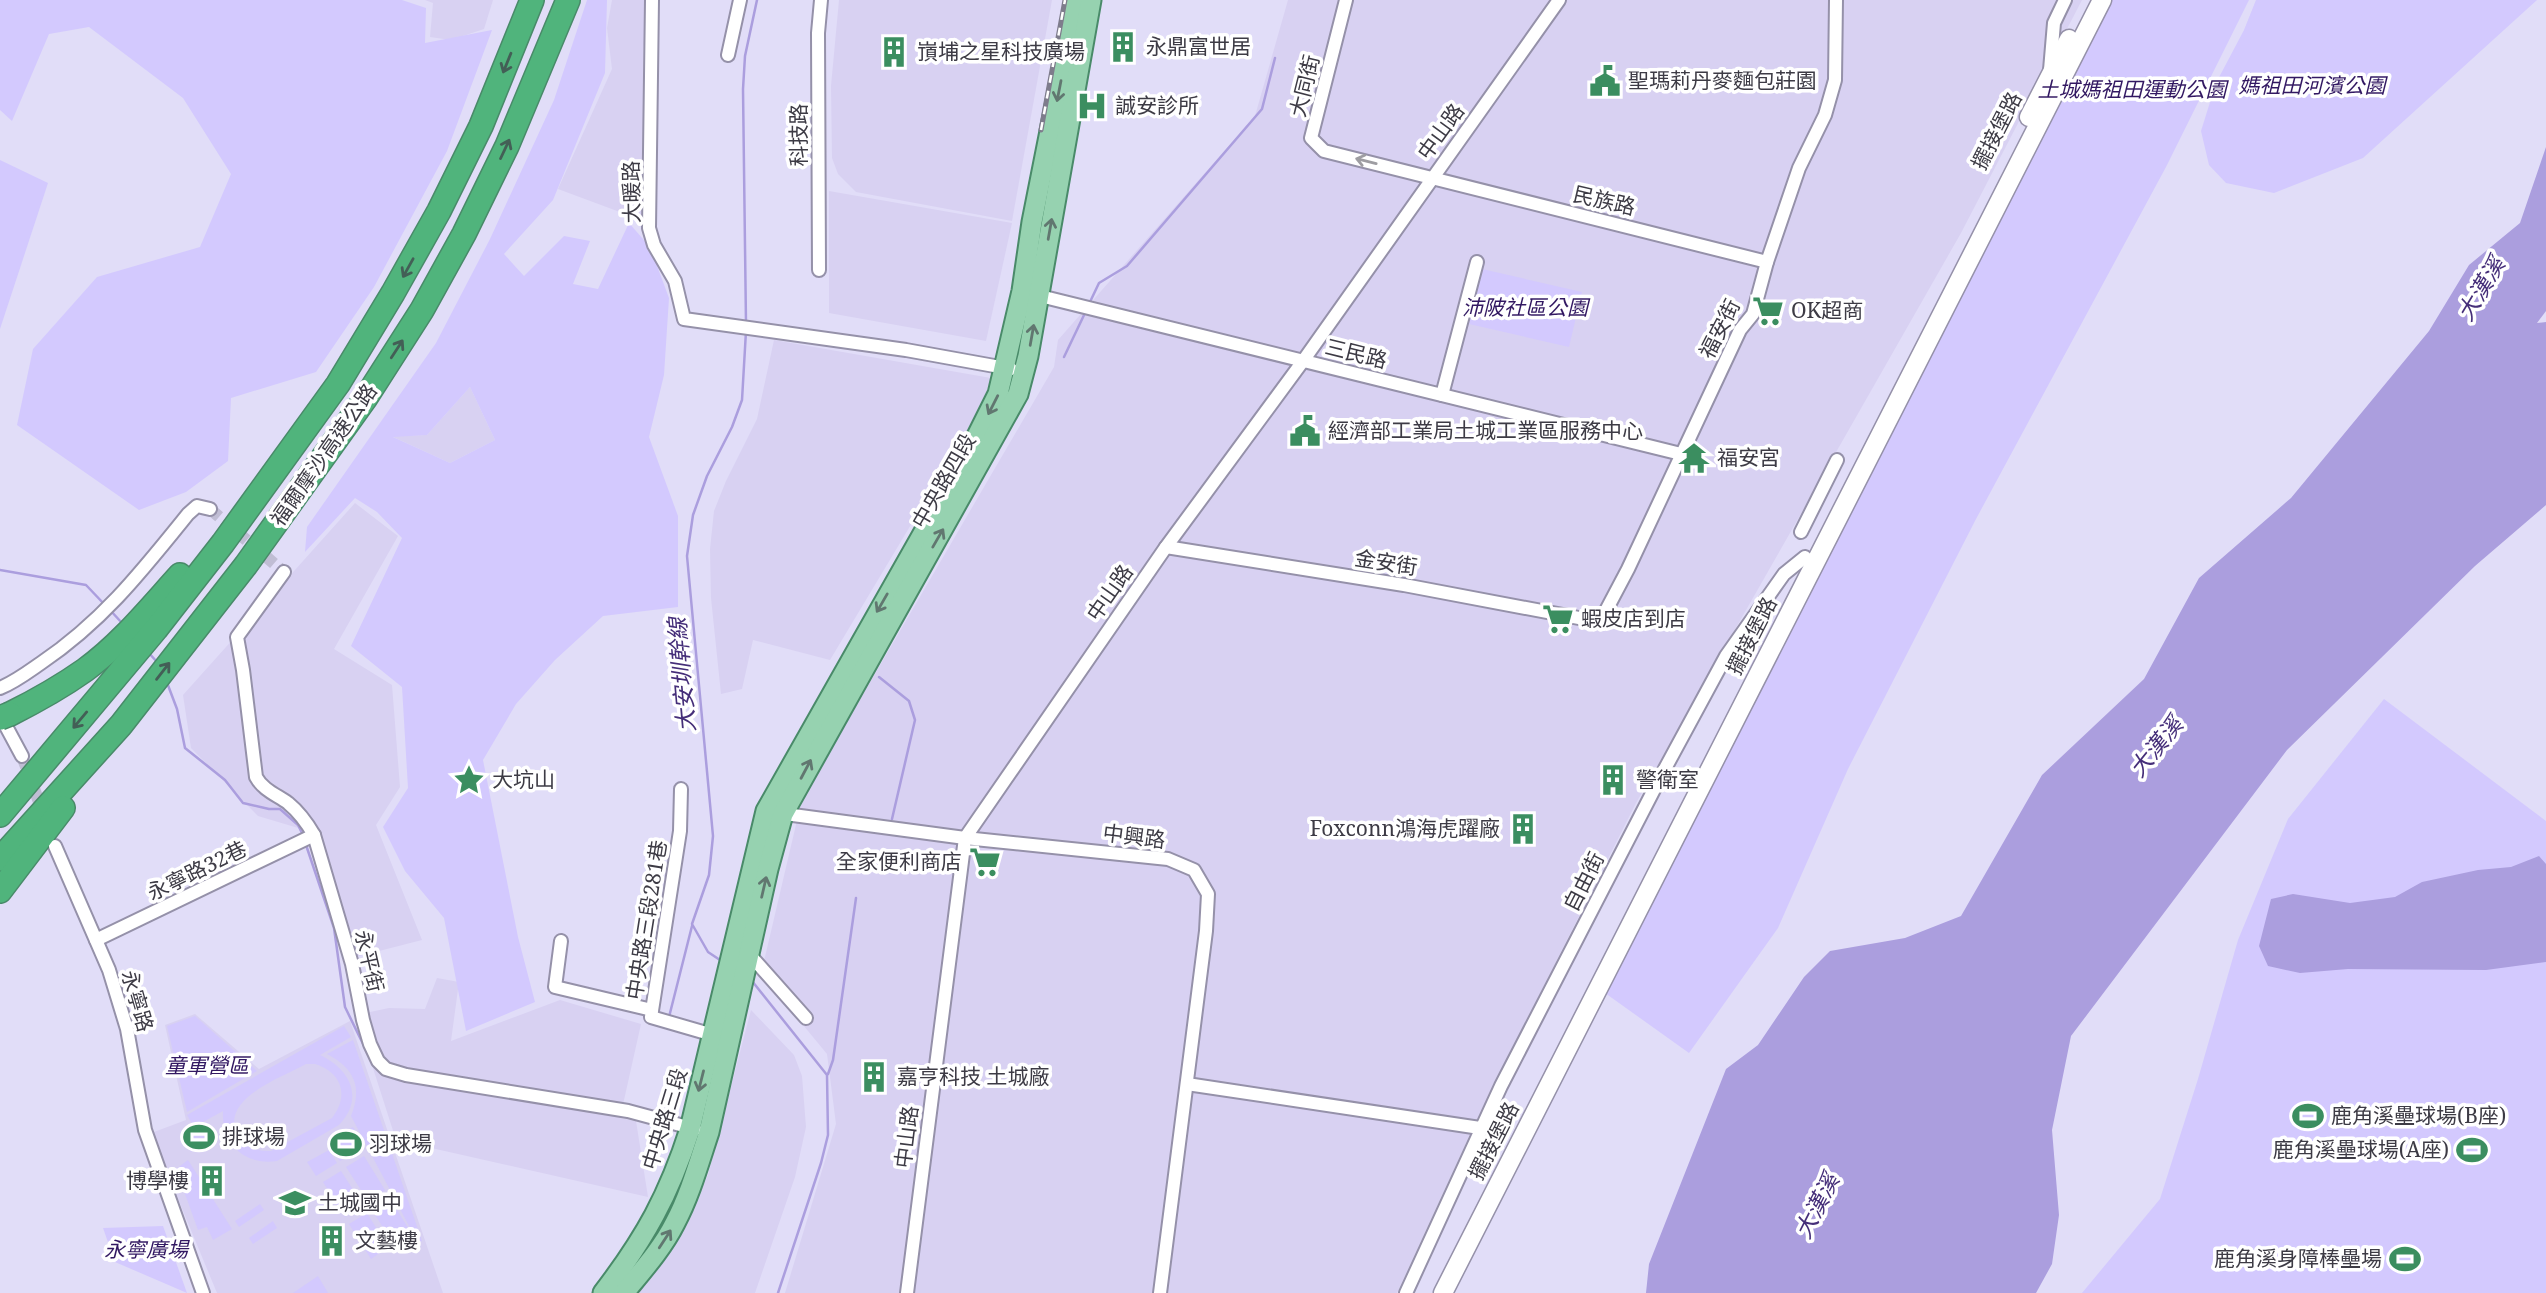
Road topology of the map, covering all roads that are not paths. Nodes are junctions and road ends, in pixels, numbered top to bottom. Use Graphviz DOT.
graph roads {
  1 [pos="533,0"];
  2 [pos="568,0"];
  3 [pos="652,0"];
  4 [pos="740,0"];
  5 [pos="821,0"];
  6 [pos="1076,0"];
  7 [pos="1091,0"];
  8 [pos="1346,0"];
  9 [pos="1559,0"];
  10 [pos="1836,0"];
  11 [pos="2065,0"];
  12 [pos="2089,0"];
  13 [pos="2102,0"];
  14 [pos="728,55"];
  15 [pos="2055,78"];
  16 [pos="1432,178"];
  17 [pos="1477,262"];
  18 [pos="1767,262"];
  19 [pos="819,270"];
  20 [pos="1030,294"];
  21 [pos="1303,361"];
  22 [pos="1015,370"];
  23 [pos="1442,396"];
  24 [pos="1681,454"];
  25 [pos="1837,460"];
  26 [pos="210,509"];
  27 [pos="1801,532"];
  28 [pos="1166,547"];
  29 [pos="1805,557"];
  30 [pos="284,572"];
  31 [pos="1600,622"];
  32 [pos="135,638"];
  33 [pos="0,688"];
  34 [pos="3,716"];
  35 [pos="121,725"];
  36 [pos="22,756"];
  37 [pos="681,789"];
  38 [pos="774,813"];
  39 [pos="0,815"];
  40 [pos="314,835"];
  41 [pos="965,838"];
  42 [pos="55,846"];
  43 [pos="0,859"];
  44 [pos="0,891"];
  45 [pos="96,940"];
  46 [pos="561,941"];
  47 [pos="738,962"];
  48 [pos="652,1010"];
  49 [pos="806,1018"];
  50 [pos="721,1037"];
  51 [pos="1187,1084"];
  52 [pos="1480,1128"];
  53 [pos="699,1130"];
  54 [pos="204,1293"];
  55 [pos="603,1293"];
  56 [pos="624,1293"];
  57 [pos="907,1293"];
  58 [pos="1160,1293"];
  59 [pos="1406,1293"];
  60 [pos="1430,1293"];
  61 [pos="1443,1293"];
  1 -- 32 [label="highway, 福爾摩沙高速公路, one-way"];
  35 -- 2 [label="highway, 福爾摩沙高速公路, one-way"];
  3 -- 22 [label="street, 大暖路"];
  4 -- 14 [label="street"];
  5 -- 19 [label="street, 科技路"];
  6 -- 20 [label="main road, 中央路四段, one-way"];
  20 -- 7 [label="main road, 中央路四段, one-way"];
  16 -- 8 [label="street, 大同街, one-way"];
  9 -- 16 [label="street, 中山路"];
  10 -- 18 [label="street, 福安街"];
  11 -- 15 [label="street"];
  12 -- 15 [label="street, 擺接堡路"];
  13 -- 15 [label="street, 擺接堡路"];
  15 -- 29 [label="street, 擺接堡路"];
  15 -- 61 [label="street, 擺接堡路"];
  16 -- 18 [label="street, 民族路"];
  16 -- 21 [label="street, 中山路"];
  17 -- 23 [label="street"];
  18 -- 24 [label="street, 福安街"];
  20 -- 21 [label="street, 三民路"];
  20 -- 22 [label="main road, 中央路四段"];
  21 -- 23 [label="street, 三民路"];
  21 -- 28 [label="street, 中山路"];
  22 -- 38 [label="main road, 中央路四段"];
  23 -- 24 [label="street, 三民路"];
  24 -- 31 [label="street, 福安街"];
  25 -- 27 [label="street"];
  26 -- 33 [label="street"];
  28 -- 31 [label="street, 金安街"];
  28 -- 41 [label="street, 中山路"];
  29 -- 52 [label="street, 自由街"];
  29 -- 60 [label="street, 擺接堡路"];
  30 -- 40 [label="street, 永平街"];
  32 -- 34 [label="highway"];
  32 -- 39 [label="highway, one-way"];
  34 -- 36 [label="street"];
  35 -- 43 [label="highway, 福爾摩沙高速公路"];
  35 -- 44 [label="highway"];
  37 -- 48 [label="street, 中央路三段281巷"];
  38 -- 41 [label="street, 中興路"];
  38 -- 47 [label="main road, 中央路四段"];
  40 -- 45 [label="street, 永寧路32巷"];
  40 -- 53 [label="street, 永平街"];
  41 -- 51 [label="street, 中興路"];
  41 -- 57 [label="street, 中山路"];
  42 -- 45 [label="street, 永寧路"];
  45 -- 54 [label="street, 永寧路"];
  46 -- 48 [label="street"];
  47 -- 49 [label="street"];
  47 -- 50 [label="main road, 中央路三段"];
  48 -- 50 [label="street, 中央路三段281巷"];
  50 -- 53 [label="main road, 中央路三段"];
  51 -- 52 [label="street"];
  51 -- 58 [label="street, 中興路"];
  52 -- 59 [label="street, 自由街"];
  53 -- 55 [label="main road, 中央路三段"];
  56 -- 53 [label="main road, 中央路三段, one-way"];
}
